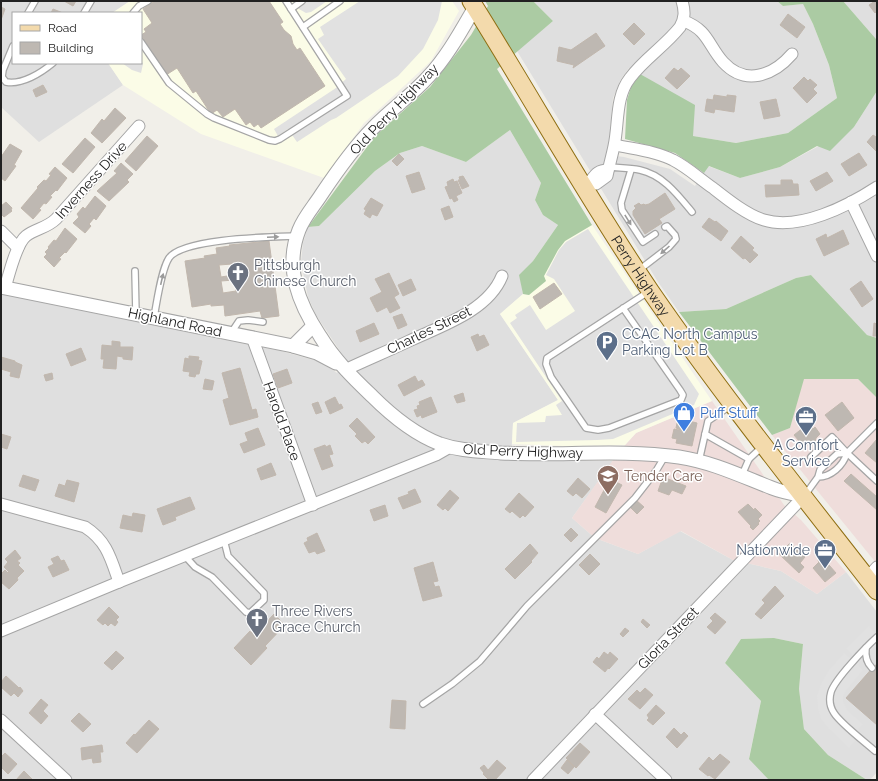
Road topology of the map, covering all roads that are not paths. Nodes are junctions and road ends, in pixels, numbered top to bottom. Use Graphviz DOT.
graph roads {
  1 [pos="35,1"];
  2 [pos="91,1"];
  3 [pos="148,1"];
  4 [pos="286,1"];
  5 [pos="302,1"];
  6 [pos="340,1"];
  7 [pos="682,1"];
  8 [pos="473,4"];
  9 [pos="291,9"];
  10 [pos="29,12"];
  11 [pos="85,12"];
  12 [pos="135,12"];
  13 [pos="684,20"];
  14 [pos="303,26"];
  15 [pos="142,43"];
  16 [pos="12,48"];
  17 [pos="792,54"];
  18 [pos="52,64"];
  19 [pos="139,126"];
  20 [pos="614,145"];
  21 [pos="609,169"];
  22 [pos="631,170"];
  23 [pos="587,185"];
  24 [pos="877,187"];
  25 [pos="851,202"];
  26 [pos="692,212"];
  27 [pos="665,227"];
  28 [pos="1,231"];
  29 [pos="655,234"];
  30 [pos="297,236"];
  31 [pos="18,248"];
  32 [pos="877,256"];
  33 [pos="135,271"];
  34 [pos="637,271"];
  35 [pos="502,276"];
  36 [pos="3,288"];
  37 [pos="650,291"];
  38 [pos="623,308"];
  39 [pos="136,314"];
  40 [pos="154,317"];
  41 [pos="263,322"];
  42 [pos="313,326"];
  43 [pos="231,333"];
  44 [pos="252,338"];
  45 [pos="293,346"];
  46 [pos="345,370"];
  47 [pos="732,404"];
  48 [pos="877,423"];
  49 [pos="705,434"];
  50 [pos="764,445"];
  51 [pos="445,446"];
  52 [pos="847,453"];
  53 [pos="665,455"];
  54 [pos="811,457"];
  55 [pos="749,460"];
  56 [pos="699,461"];
  57 [pos="742,475"];
  58 [pos="818,478"];
  59 [pos="877,481"];
  60 [pos="804,496"];
  61 [pos="1,504"];
  62 [pos="313,505"];
  63 [pos="224,540"];
  64 [pos="185,556"];
  65 [pos="874,579"];
  66 [pos="119,582"];
  67 [pos="1,631"];
  68 [pos="877,638"];
  69 [pos="866,647"];
  70 [pos="872,668"];
  71 [pos="423,704"];
  72 [pos="595,714"];
  73 [pos="1,720"];
  74 [pos="875,751"];
  75 [pos="66,780"];
  76 [pos="533,780"];
  77 [pos="666,780"];
  1 -- 10 [label="lane"];
  2 -- 11 [label="lane"];
  3 -- 12 [label="lane"];
  4 -- 9 [label="lane"];
  5 -- 9 [label="lane"];
  6 -- 14 [label="lane"];
  7 -- 13 [label="street"];
  8 -- 23 [label="main road, Perry Highway"];
  8 -- 30 [label="street, Old Perry Highway"];
  9 -- 14 [label="lane"];
  13 -- 17 [label="street"];
  13 -- 20 [label="street"];
  14 -- 15 [label="lane"];
  16 -- 18 [label="lane"];
  19 -- 31 [label="street, Inverness Drive"];
  20 -- 21 [label="street"];
  20 -- 25 [label="street"];
  21 -- 22 [label="lane"];
  21 -- 23 [label="street"];
  22 -- 26 [label="lane"];
  22 -- 29 [label="lane, one-way"];
  23 -- 34 [label="main road, Perry Highway"];
  24 -- 25 [label="street"];
  25 -- 32 [label="street"];
  27 -- 34 [label="lane, one-way"];
  28 -- 31 [label="street"];
  40 -- 30 [label="lane, one-way"];
  30 -- 42 [label="street, Old Perry Highway"];
  31 -- 36 [label="street, Inverness Drive"];
  33 -- 39 [label="lane"];
  34 -- 37 [label="main road, Perry Highway"];
  35 -- 46 [label="street, Charles Street"];
  36 -- 39 [label="street, Highland Road"];
  37 -- 38 [label="lane"];
  37 -- 47 [label="main road, Perry Highway"];
  38 -- 38 [label="lane"];
  39 -- 40 [label="street, Highland Road"];
  40 -- 43 [label="street, Highland Road"];
  41 -- 43 [label="lane"];
  42 -- 45 [label="street"];
  42 -- 46 [label="street, Old Perry Highway"];
  43 -- 44 [label="street, Highland Road"];
  44 -- 45 [label="street, Highland Road"];
  44 -- 62 [label="street, Harold Place"];
  45 -- 46 [label="street, Highland Road"];
  46 -- 51 [label="street, Old Perry Highway"];
  47 -- 49 [label="lane"];
  47 -- 50 [label="main road, Perry Highway"];
  48 -- 52 [label="lane"];
  49 -- 55 [label="lane"];
  49 -- 56 [label="lane"];
  50 -- 55 [label="lane"];
  50 -- 60 [label="main road, Perry Highway"];
  51 -- 53 [label="street, Old Perry Highway"];
  51 -- 62 [label="street"];
  52 -- 54 [label="lane"];
  52 -- 58 [label="lane"];
  52 -- 58 [label="lane"];
  52 -- 59 [label="lane"];
  53 -- 56 [label="street, Old Perry Highway"];
  53 -- 71 [label="lane"];
  55 -- 57 [label="lane"];
  56 -- 57 [label="street, Old Perry Highway"];
  57 -- 60 [label="street, Old Perry Highway"];
  58 -- 60 [label="lane"];
  60 -- 65 [label="main road, Perry Highway"];
  60 -- 72 [label="street, Gloria Street"];
  61 -- 66 [label="street"];
  62 -- 63 [label="street"];
  63 -- 64 [label="street"];
  63 -- 64 [label="lane"];
  64 -- 66 [label="street"];
  66 -- 67 [label="street"];
  68 -- 69 [label="lane"];
  69 -- 70 [label="lane"];
  69 -- 74 [label="lane"];
  72 -- 76 [label="street, Gloria Street"];
  72 -- 77 [label="street"];
  73 -- 75 [label="street"];
}
